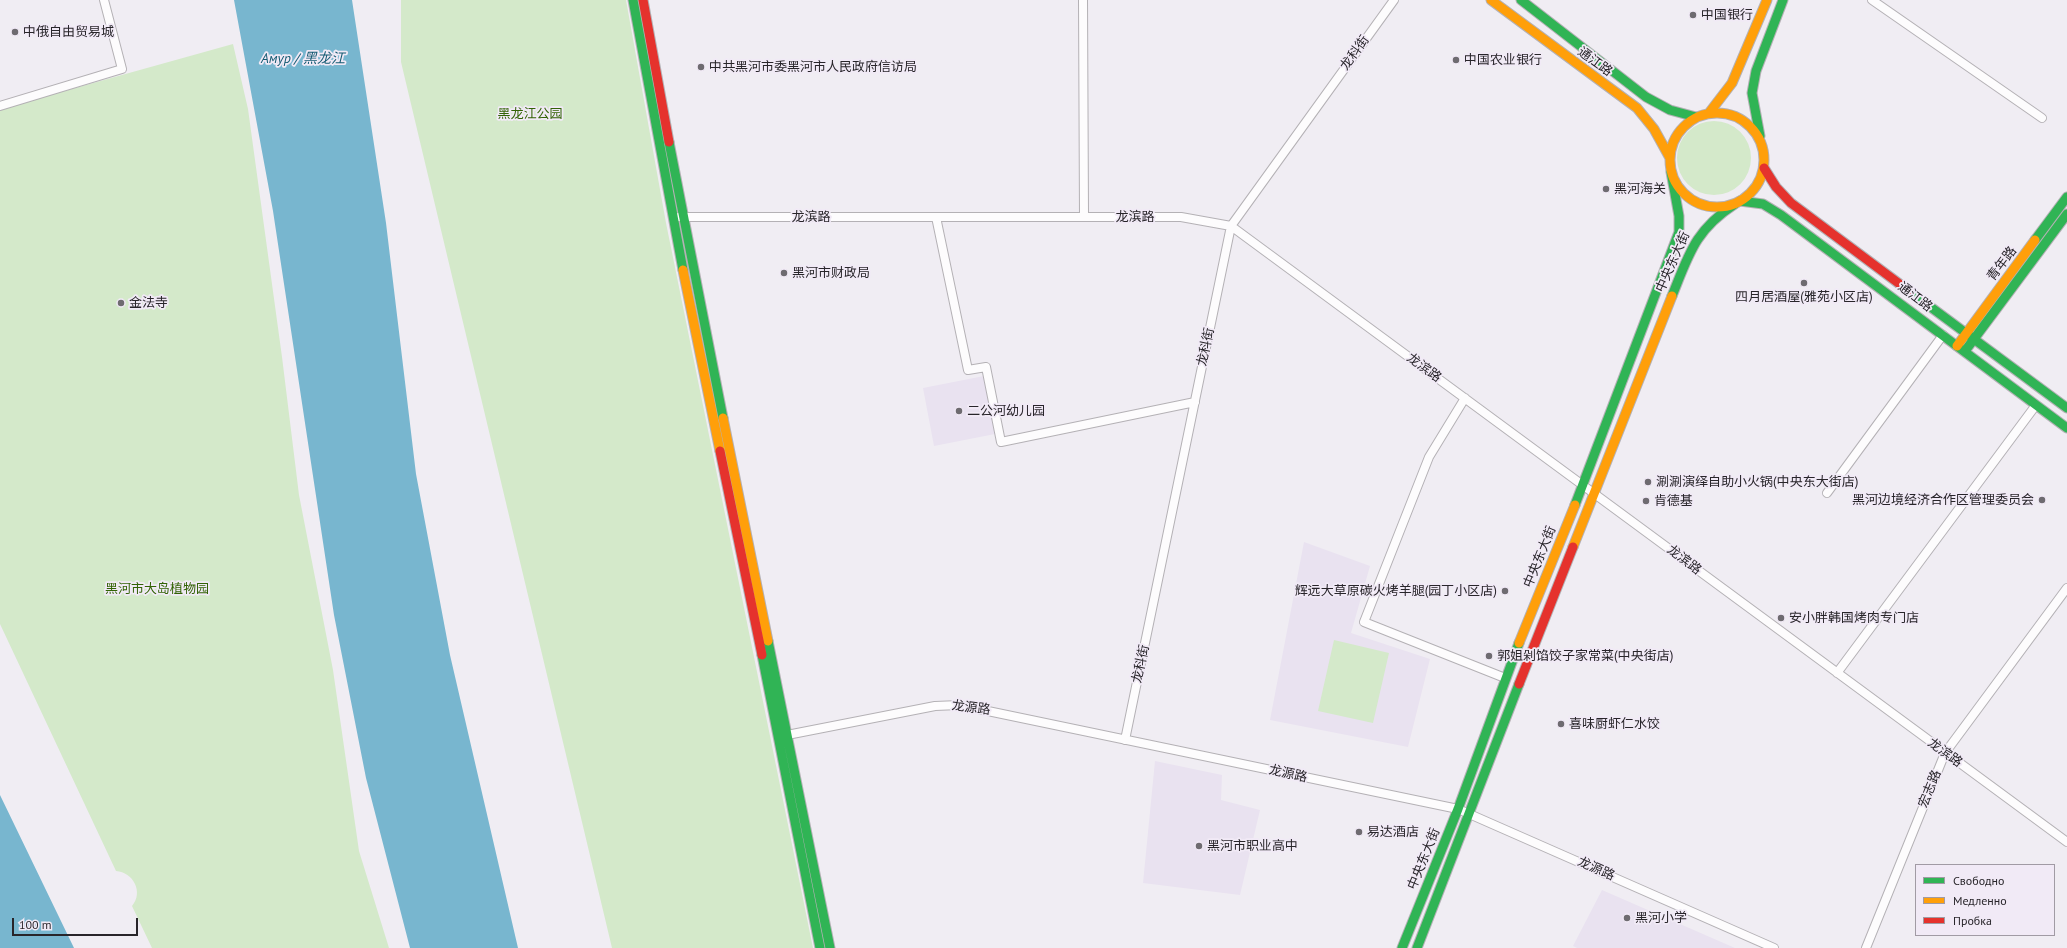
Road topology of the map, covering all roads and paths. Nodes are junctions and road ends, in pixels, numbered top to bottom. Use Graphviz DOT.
graph roads {
  1 [pos="104,0"];
  2 [pos="633,0"];
  3 [pos="643,0"];
  4 [pos="1083,0"];
  5 [pos="1394,0"];
  6 [pos="1491,0"];
  7 [pos="1521,0"];
  8 [pos="1767,0"];
  9 [pos="1783,0"];
  10 [pos="1872,0"];
  11 [pos="0,106"];
  12 [pos="1709,113"];
  13 [pos="1696,117"];
  14 [pos="2042,118"];
  15 [pos="1762,144"];
  16 [pos="1670,158"];
  17 [pos="1764,168"];
  18 [pos="1671,172"];
  19 [pos="2067,197"];
  20 [pos="1738,203"];
  21 [pos="2067,214"];
  22 [pos="672,217"];
  23 [pos="683,217"];
  24 [pos="936,217"];
  25 [pos="1084,217"];
  26 [pos="1231,226"];
  27 [pos="1943,335"];
  28 [pos="1970,336"];
  29 [pos="1961,348"];
  30 [pos="1464,398"];
  31 [pos="1195,402"];
  32 [pos="2036,405"];
  33 [pos="2067,408"];
  34 [pos="2067,428"];
  35 [pos="1583,485"];
  36 [pos="1594,493"];
  37 [pos="1827,493"];
  38 [pos="2067,588"];
  39 [pos="1837,673"];
  40 [pos="1505,678"];
  41 [pos="783,736"];
  42 [pos="1125,740"];
  43 [pos="1945,753"];
  44 [pos="1458,809"];
  45 [pos="1468,813"];
  46 [pos="2065,838"];
  47 [pos="820,948"];
  48 [pos="830,948"];
  49 [pos="1402,948"];
  50 [pos="1417,948"];
  51 [pos="1774,948"];
  52 [pos="1866,948"];
  1 -- 11 [label="street"];
  2 -- 22 [label="main road"];
  3 -- 23 [label="main road"];
  4 -- 25 [label="street"];
  5 -- 26 [label="street, 龙科街"];
  6 -- 16 [label="main road, 通江路"];
  7 -- 13 [label="main road, 通江路"];
  8 -- 12 [label="main road"];
  9 -- 15 [label="main road"];
  10 -- 14 [label="street"];
  12 -- 13 [label="main road"];
  12 -- 15 [label="main road"];
  13 -- 16 [label="main road"];
  15 -- 17 [label="main road"];
  16 -- 18 [label="main road"];
  17 -- 20 [label="main road"];
  17 -- 28 [label="main road, 通江路"];
  18 -- 20 [label="main road"];
  18 -- 35 [label="main road, 中央东大街"];
  19 -- 28 [label="main road, 青年路"];
  20 -- 27 [label="main road, 通江路"];
  20 -- 36 [label="main road, 中央东大街"];
  21 -- 28 [label="main road, 青年路"];
  22 -- 23 [label="street, 龙滨路"];
  22 -- 41 [label="main road"];
  23 -- 24 [label="street, 龙滨路"];
  23 -- 41 [label="main road"];
  24 -- 25 [label="street, 龙滨路"];
  24 -- 31 [label="street"];
  25 -- 26 [label="street, 龙滨路"];
  26 -- 30 [label="street, 龙滨路"];
  26 -- 31 [label="street, 龙科街"];
  27 -- 29 [label="main road, 通江路"];
  27 -- 37 [label="street"];
  28 -- 29 [label="main road, 青年路"];
  28 -- 33 [label="main road, 通江路"];
  29 -- 32 [label="main road, 通江路"];
  30 -- 35 [label="street, 龙滨路"];
  30 -- 40 [label="street"];
  31 -- 42 [label="street, 龙科街"];
  32 -- 34 [label="main road, 通江路"];
  32 -- 39 [label="street"];
  35 -- 36 [label="street, 龙滨路"];
  35 -- 40 [label="main road, 中央东大街"];
  36 -- 39 [label="street, 龙滨路"];
  36 -- 45 [label="main road, 中央东大街"];
  38 -- 43 [label="street, 宏志路"];
  39 -- 43 [label="street, 龙滨路"];
  40 -- 44 [label="main road, 中央东大街"];
  41 -- 42 [label="street, 龙源路"];
  41 -- 47 [label="main road"];
  41 -- 48 [label="main road"];
  42 -- 44 [label="street, 龙源路"];
  43 -- 46 [label="street, 龙滨路"];
  43 -- 52 [label="street, 宏志路"];
  44 -- 45 [label="street, 龙源路"];
  44 -- 49 [label="main road, 中央东大街"];
  45 -- 50 [label="main road, 中央东大街"];
  45 -- 51 [label="street, 龙源路"];
}
